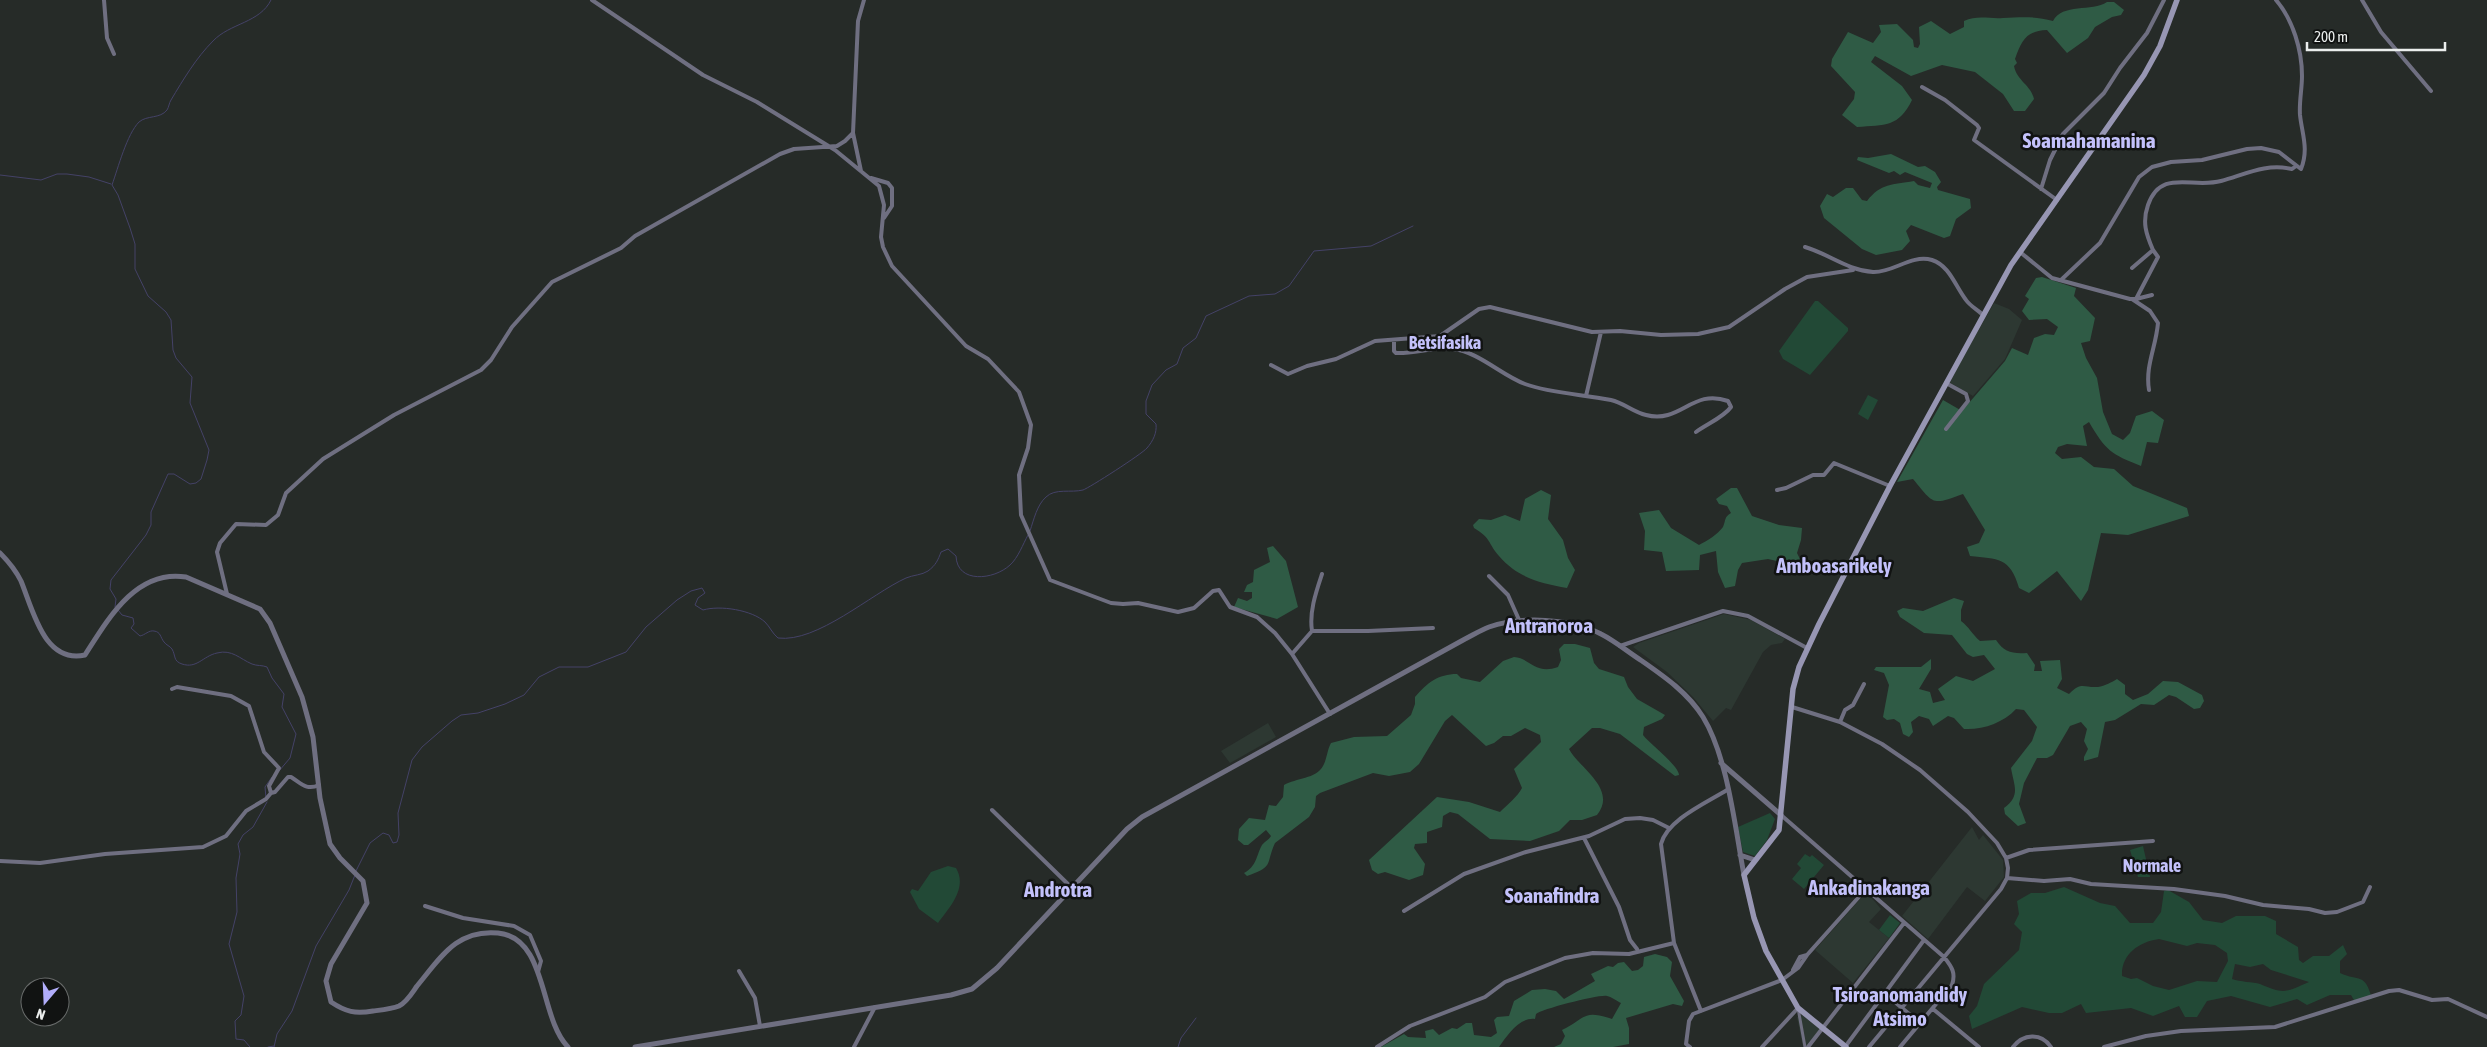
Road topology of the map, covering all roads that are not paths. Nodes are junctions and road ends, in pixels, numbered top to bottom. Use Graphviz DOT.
graph roads {
  1 [pos="104,0"];
  2 [pos="592,0"];
  3 [pos="864,0"];
  4 [pos="2164,0"];
  5 [pos="2177,0"];
  6 [pos="2276,0"];
  7 [pos="2362,0"];
  8 [pos="114,54"];
  9 [pos="1922,87"];
  10 [pos="2431,91"];
  11 [pos="853,133"];
  12 [pos="828,146"];
  13 [pos="2296,166"];
  14 [pos="861,171"];
  15 [pos="868,177"];
  16 [pos="2041,189"];
  17 [pos="2057,200"];
  18 [pos="882,220"];
  19 [pos="1805,247"];
  20 [pos="2152,250"];
  21 [pos="2020,252"];
  22 [pos="2132,268"];
  23 [pos="1853,270"];
  24 [pos="2061,280"];
  25 [pos="2152,295"];
  26 [pos="2134,299"];
  27 [pos="1983,315"];
  28 [pos="1601,332"];
  29 [pos="1394,340"];
  30 [pos="1271,366"];
  31 [pos="1946,384"];
  32 [pos="2148,390"];
  33 [pos="1586,396"];
  34 [pos="1946,429"];
  35 [pos="1696,432"];
  36 [pos="1890,486"];
  37 [pos="1777,490"];
  38 [pos="0,553"];
  39 [pos="1322,574"];
  40 [pos="1489,576"];
  41 [pos="227,594"];
  42 [pos="1520,622"];
  43 [pos="1433,628"];
  44 [pos="1312,631"];
  45 [pos="1620,646"];
  46 [pos="1807,648"];
  47 [pos="1292,654"];
  48 [pos="1864,684"];
  49 [pos="172,689"];
  50 [pos="1792,707"];
  51 [pos="1330,714"];
  52 [pos="1840,722"];
  53 [pos="1721,763"];
  54 [pos="319,784"];
  55 [pos="1727,790"];
  56 [pos="271,793"];
  57 [pos="992,810"];
  58 [pos="1780,815"];
  59 [pos="1669,828"];
  60 [pos="1584,838"];
  61 [pos="2154,841"];
  62 [pos="1740,855"];
  63 [pos="2006,858"];
  64 [pos="1755,860"];
  65 [pos="0,861"];
  66 [pos="1744,875"];
  67 [pos="2007,878"];
  68 [pos="2370,887"];
  69 [pos="1072,888"];
  70 [pos="1866,889"];
  71 [pos="425,906"];
  72 [pos="1404,911"];
  73 [pos="1904,923"];
  74 [pos="1924,940"];
  75 [pos="1674,942"];
  76 [pos="1637,949"];
  77 [pos="1944,957"];
  78 [pos="739,971"];
  79 [pos="538,972"];
  80 [pos="1782,980"];
  81 [pos="1884,993"];
  82 [pos="875,1006"];
  83 [pos="1902,1007"];
  84 [pos="1798,1008"];
  85 [pos="1932,1009"];
  86 [pos="1701,1010"];
  87 [pos="2487,1017"];
  88 [pos="1920,1023"];
  89 [pos="760,1026"];
  90 [pos="1823,1028"];
  91 [pos="1687,1046"];
  92 [pos="568,1047"];
  93 [pos="635,1047"];
  94 [pos="854,1047"];
  95 [pos="1377,1047"];
  96 [pos="1762,1047"];
  97 [pos="1806,1047"];
  98 [pos="1845,1047"];
  99 [pos="1869,1047"];
  100 [pos="1900,1047"];
  101 [pos="1978,1047"];
  102 [pos="2013,1047"];
  103 [pos="2051,1047"];
  104 [pos="2104,1047"];
  1 -- 8 [label="street"];
  2 -- 12 [label="street"];
  3 -- 11 [label="street"];
  4 -- 16 [label="street"];
  5 -- 17 [label="main road"];
  6 -- 13 [label="street"];
  7 -- 10 [label="street"];
  9 -- 16 [label="street"];
  11 -- 12 [label="street"];
  11 -- 14 [label="street"];
  12 -- 14 [label="street"];
  12 -- 41 [label="street"];
  13 -- 20 [label="street"];
  13 -- 24 [label="street"];
  14 -- 15 [label="street"];
  15 -- 18 [label="street"];
  15 -- 18 [label="street"];
  16 -- 17 [label="street"];
  17 -- 21 [label="main road"];
  18 -- 47 [label="street"];
  19 -- 23 [label="street"];
  20 -- 22 [label="street"];
  20 -- 26 [label="street"];
  21 -- 24 [label="street"];
  21 -- 27 [label="main road"];
  23 -- 27 [label="street"];
  23 -- 28 [label="street"];
  24 -- 26 [label="street"];
  25 -- 26 [label="street"];
  26 -- 32 [label="street"];
  27 -- 31 [label="main road"];
  28 -- 29 [label="street"];
  28 -- 33 [label="street"];
  29 -- 30 [label="street"];
  29 -- 33 [label="street"];
  31 -- 34 [label="street"];
  31 -- 36 [label="main road"];
  33 -- 35 [label="street"];
  36 -- 37 [label="street"];
  36 -- 46 [label="main road"];
  38 -- 41 [label="street"];
  39 -- 44 [label="street"];
  40 -- 42 [label="street"];
  41 -- 54 [label="street"];
  42 -- 45 [label="street"];
  42 -- 51 [label="street"];
  43 -- 44 [label="street"];
  44 -- 47 [label="street"];
  45 -- 46 [label="street"];
  45 -- 53 [label="street"];
  46 -- 50 [label="main road"];
  47 -- 51 [label="street"];
  48 -- 52 [label="street"];
  49 -- 56 [label="street"];
  50 -- 52 [label="street"];
  50 -- 58 [label="main road"];
  51 -- 69 [label="street"];
  52 -- 63 [label="street"];
  53 -- 55 [label="street"];
  53 -- 58 [label="street"];
  54 -- 56 [label="street"];
  54 -- 79 [label="street"];
  55 -- 59 [label="street"];
  55 -- 62 [label="street"];
  56 -- 65 [label="street"];
  57 -- 69 [label="street"];
  58 -- 64 [label="main road"];
  58 -- 70 [label="street"];
  59 -- 60 [label="street"];
  59 -- 75 [label="street"];
  60 -- 72 [label="street"];
  60 -- 76 [label="street"];
  61 -- 63 [label="street"];
  62 -- 64 [label="street"];
  62 -- 66 [label="street"];
  63 -- 67 [label="street"];
  64 -- 66 [label="main road"];
  66 -- 80 [label="main road"];
  67 -- 68 [label="street"];
  67 -- 77 [label="street"];
  69 -- 82 [label="street"];
  70 -- 73 [label="street"];
  70 -- 80 [label="street"];
  71 -- 79 [label="street"];
  73 -- 74 [label="street"];
  73 -- 90 [label="street"];
  74 -- 77 [label="street"];
  74 -- 81 [label="street"];
  75 -- 86 [label="street"];
  75 -- 95 [label="street"];
  77 -- 83 [label="street"];
  77 -- 85 [label="street"];
  78 -- 89 [label="street"];
  79 -- 92 [label="street"];
  80 -- 84 [label="main road"];
  80 -- 86 [label="street"];
  81 -- 83 [label="street"];
  81 -- 98 [label="street"];
  82 -- 89 [label="street"];
  82 -- 94 [label="street"];
  83 -- 88 [label="street"];
  83 -- 99 [label="street"];
  84 -- 90 [label="main road"];
  84 -- 96 [label="street"];
  84 -- 97 [label="street"];
  85 -- 88 [label="street"];
  85 -- 101 [label="street"];
  86 -- 91 [label="street"];
  87 -- 104 [label="street"];
  88 -- 100 [label="street"];
  89 -- 93 [label="street"];
  90 -- 97 [label="street"];
  90 -- 98 [label="main road"];
  102 -- 103 [label="street"];
}
